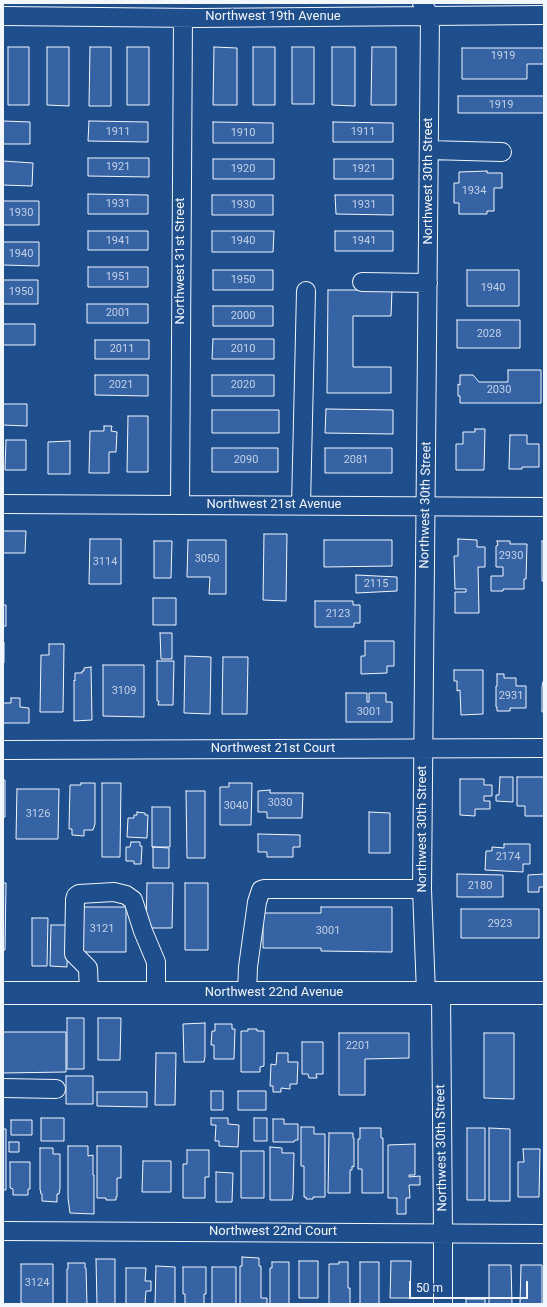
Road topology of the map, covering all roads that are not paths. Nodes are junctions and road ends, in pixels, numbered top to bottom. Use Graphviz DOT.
graph roads {
  1 [pos="502,9"];
  2 [pos="307,10"];
  3 [pos="426,10"];
  4 [pos="192,13"];
  5 [pos="3,16"];
  6 [pos="544,16"];
  7 [pos="429,150"];
  8 [pos="502,152"];
  9 [pos="362,282"];
  10 [pos="428,283"];
  11 [pos="306,291"];
  12 [pos="3,504"];
  13 [pos="180,505"];
  14 [pos="301,505"];
  15 [pos="426,506"];
  16 [pos="544,507"];
  17 [pos="423,748"];
  18 [pos="544,748"];
  19 [pos="3,750"];
  20 [pos="422,889"];
  21 [pos="3,993"];
  22 [pos="89,993"];
  23 [pos="156,993"];
  24 [pos="248,993"];
  25 [pos="433,993"];
  26 [pos="544,993"];
  27 [pos="3,1088"];
  28 [pos="56,1089"];
  29 [pos="3,1231"];
  30 [pos="443,1233"];
  31 [pos="544,1234"];
  32 [pos="442,1304"];
  1 -- 3 [label="street, Northwest 19th Avenue"];
  1 -- 6 [label="street, Northwest 19th Avenue"];
  2 -- 3 [label="street, Northwest 19th Avenue"];
  2 -- 4 [label="street, Northwest 19th Avenue"];
  3 -- 7 [label="street, Northwest 30th Street"];
  4 -- 5 [label="street, Northwest 19th Avenue"];
  4 -- 13 [label="street, Northwest 31st Street"];
  7 -- 8 [label="street"];
  7 -- 10 [label="street, Northwest 30th Street"];
  9 -- 10 [label="street"];
  10 -- 15 [label="street, Northwest 30th Street"];
  11 -- 14 [label="street"];
  12 -- 13 [label="street, Northwest 21st Avenue"];
  13 -- 14 [label="street, Northwest 21st Avenue"];
  14 -- 15 [label="street, Northwest 21st Avenue"];
  15 -- 16 [label="street, Northwest 21st Avenue"];
  15 -- 17 [label="street, Northwest 30th Street"];
  17 -- 18 [label="street, Northwest 21st Court"];
  17 -- 19 [label="street, Northwest 21st Court"];
  17 -- 20 [label="street, Northwest 30th Street"];
  20 -- 24 [label="street"];
  20 -- 25 [label="street, Northwest 30th Street"];
  21 -- 22 [label="main road, Northwest 22nd Avenue"];
  22 -- 23 [label="main road, Northwest 22nd Avenue"];
  22 -- 23 [label="street"];
  23 -- 24 [label="main road, Northwest 22nd Avenue"];
  24 -- 25 [label="main road, Northwest 22nd Avenue"];
  25 -- 26 [label="main road, Northwest 22nd Avenue"];
  25 -- 30 [label="street, Northwest 30th Street"];
  27 -- 28 [label="street"];
  29 -- 30 [label="street, Northwest 22nd Court"];
  30 -- 31 [label="street, Northwest 22nd Court"];
  30 -- 32 [label="street, Northwest 30th Street"];
}
